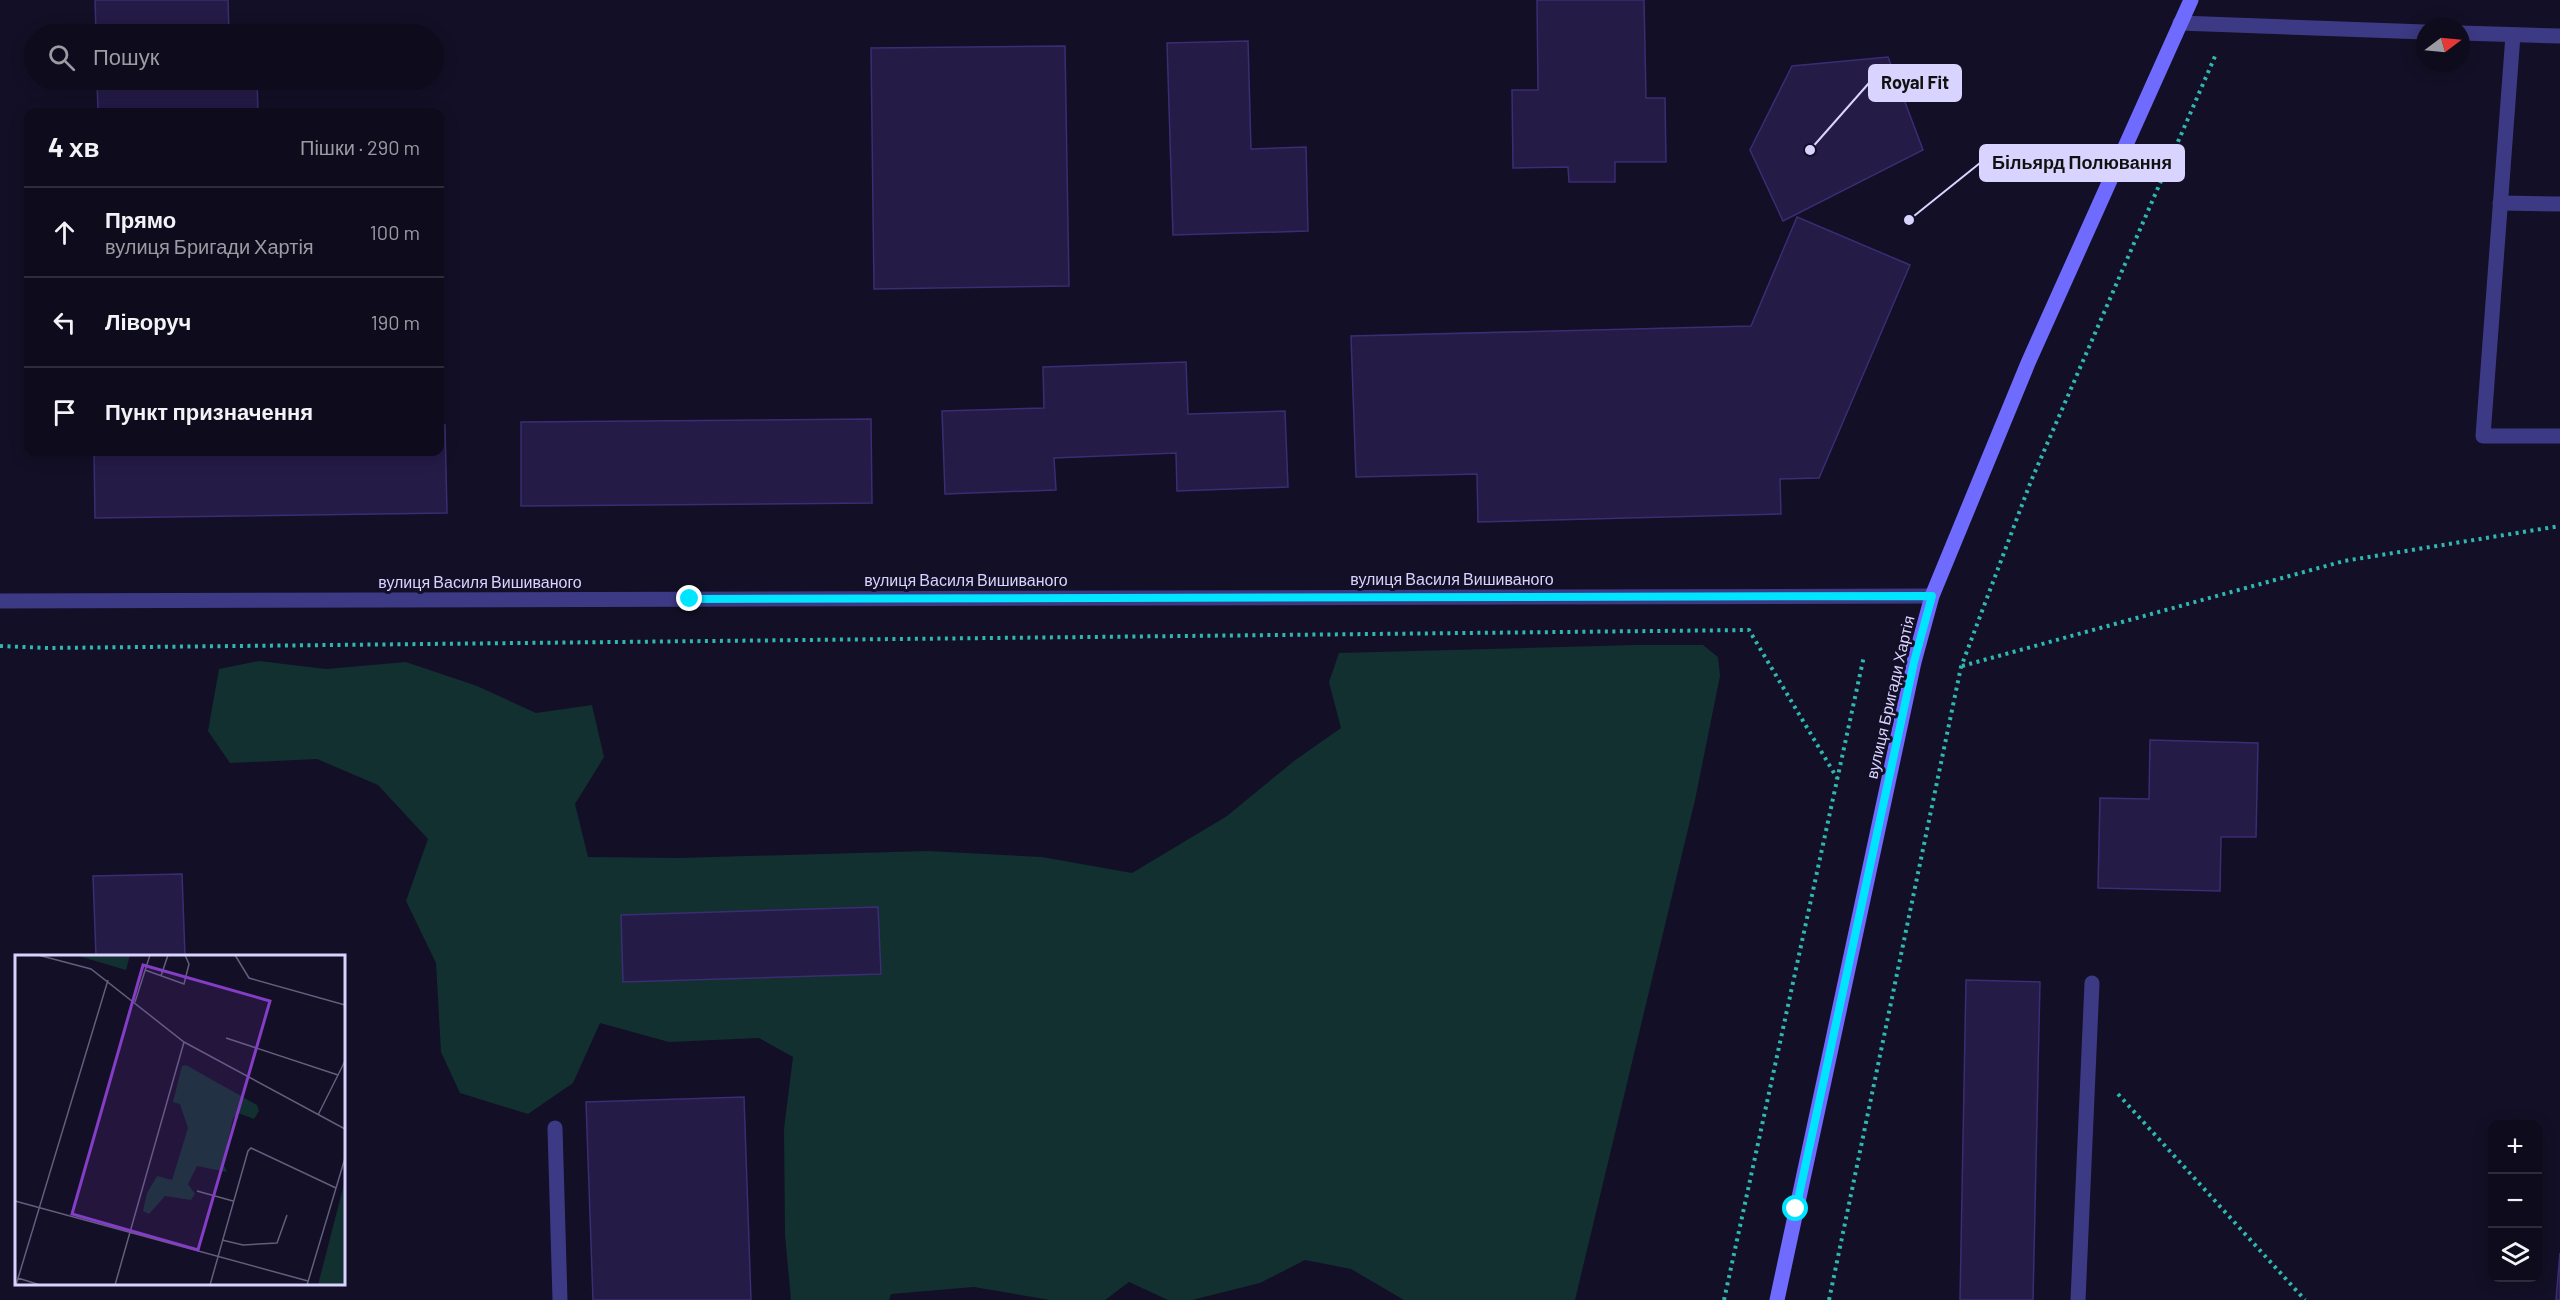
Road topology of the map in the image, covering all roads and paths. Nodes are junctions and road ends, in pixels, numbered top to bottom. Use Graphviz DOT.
graph roads {
  1 [pos="2191,0"];
  2 [pos="2180,24"];
  3 [pos="2228,27"];
  4 [pos="2416,32"];
  5 [pos="2470,33"];
  6 [pos="2513,35"];
  7 [pos="2560,36"];
  8 [pos="2500,203"];
  9 [pos="2560,204"];
  10 [pos="2560,436"];
  11 [pos="2560,526"];
  12 [pos="1932,596"];
  13 [pos="0,601"];
  14 [pos="0,646"];
  15 [pos="1864,656"];
  16 [pos="1961,667"];
  17 [pos="1837,778"];
  18 [pos="2092,984"];
  19 [pos="2088,1060"];
  20 [pos="555,1128"];
  21 [pos="560,1300"];
  22 [pos="1724,1300"];
  23 [pos="1777,1300"];
  24 [pos="1828,1300"];
  25 [pos="2078,1300"];
  26 [pos="2305,1300"];
  1 -- 2 [label="street, вулиця Бригади Хартія"];
  2 -- 3 [label="street"];
  2 -- 12 [label="street, вулиця Бригади Хартія"];
  3 -- 4 [label="street"];
  3 -- 16 [label="path"];
  5 -- 6 [label="street"];
  6 -- 7 [label="street"];
  6 -- 8 [label="street"];
  8 -- 9 [label="street"];
  8 -- 10 [label="street"];
  11 -- 16 [label="path"];
  12 -- 13 [label="street, вулиця Василя Вишиваного"];
  12 -- 23 [label="street, вулиця Бригади Хартія"];
  14 -- 17 [label="path"];
  15 -- 17 [label="path"];
  16 -- 24 [label="path"];
  17 -- 22 [label="path"];
  18 -- 19 [label="street"];
  19 -- 25 [label="street"];
  19 -- 26 [label="path"];
  20 -- 21 [label="street"];
}
